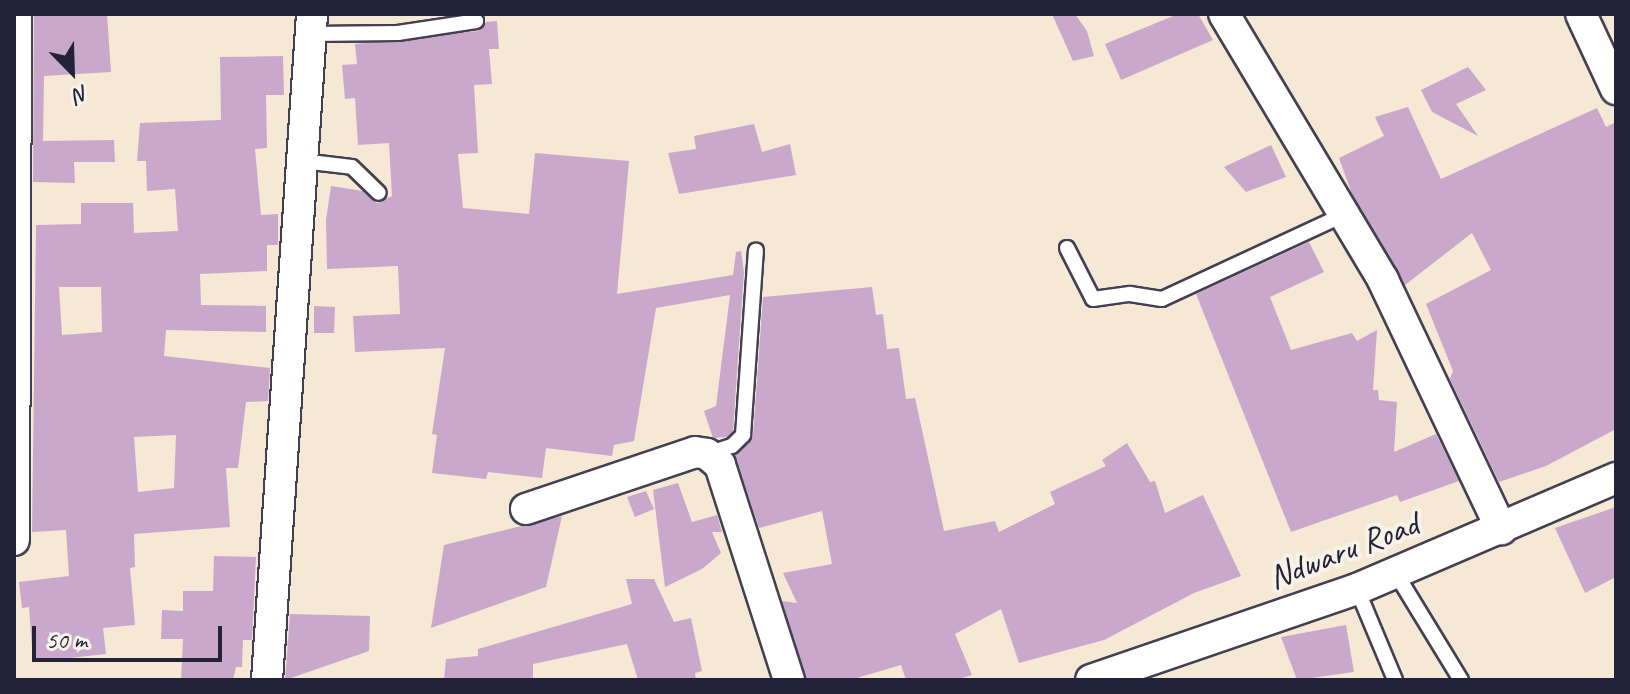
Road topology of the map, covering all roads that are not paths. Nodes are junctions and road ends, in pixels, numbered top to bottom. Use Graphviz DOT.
graph roads {
  1 [pos="16,14"];
  2 [pos="1224,14"];
  3 [pos="1581,14"];
  4 [pos="476,21"];
  5 [pos="312,24"];
  6 [pos="1616,89"];
  7 [pos="302,161"];
  8 [pos="379,193"];
  9 [pos="1343,215"];
  10 [pos="1067,248"];
  11 [pos="756,250"];
  12 [pos="707,454"];
  13 [pos="1616,478"];
  14 [pos="526,509"];
  15 [pos="1501,529"];
  16 [pos="14,540"];
  17 [pos="1395,572"];
  18 [pos="1357,589"];
  19 [pos="267,680"];
  20 [pos="789,680"];
  21 [pos="1091,680"];
  22 [pos="1395,680"];
  23 [pos="1461,680"];
  1 -- 16 [label="street"];
  2 -- 9 [label="street"];
  3 -- 6 [label="street"];
  4 -- 5 [label="lane"];
  5 -- 7 [label="street"];
  7 -- 8 [label="lane"];
  7 -- 19 [label="street"];
  9 -- 10 [label="lane"];
  9 -- 15 [label="street"];
  11 -- 12 [label="lane"];
  12 -- 14 [label="street"];
  12 -- 20 [label="street"];
  13 -- 15 [label="street, Ndwaru Road"];
  15 -- 17 [label="street, Ndwaru Road"];
  17 -- 18 [label="street, Ndwaru Road"];
  17 -- 23 [label="lane"];
  18 -- 21 [label="street, Ndwaru Road"];
  18 -- 22 [label="lane"];
}
